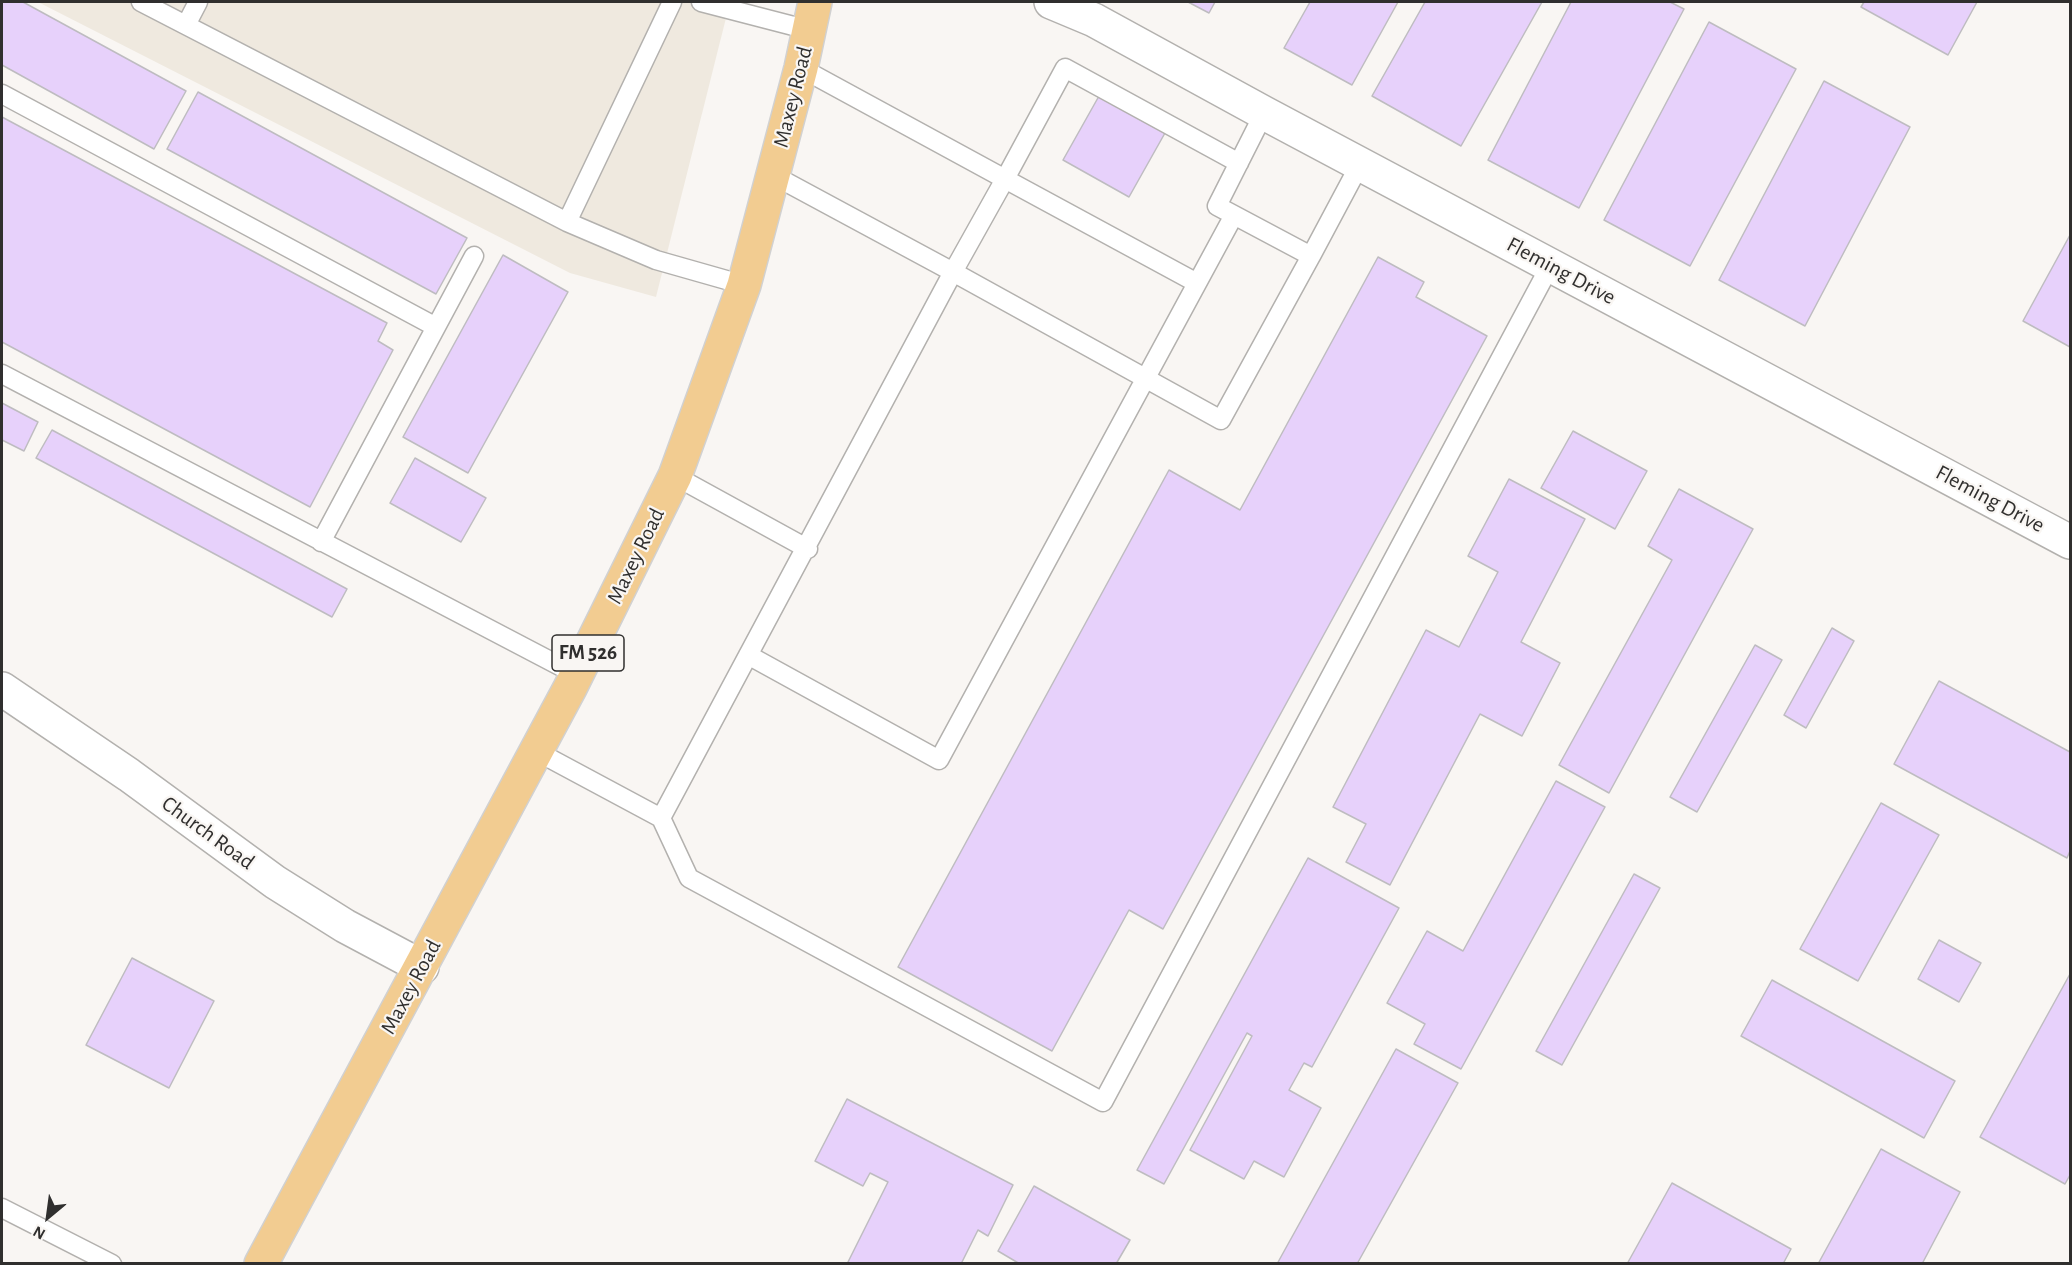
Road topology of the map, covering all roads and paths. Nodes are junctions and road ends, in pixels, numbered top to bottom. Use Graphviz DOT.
graph roads {
  1 [pos="141,2"];
  2 [pos="198,2"];
  3 [pos="672,2"];
  4 [pos="701,2"];
  5 [pos="1051,2"];
  6 [pos="812,16"];
  7 [pos="186,25"];
  8 [pos="801,68"];
  9 [pos="2,94"];
  10 [pos="1264,113"];
  11 [pos="1239,163"];
  12 [pos="1360,164"];
  13 [pos="773,175"];
  14 [pos="1005,179"];
  15 [pos="1234,215"];
  16 [pos="567,222"];
  17 [pos="474,256"];
  18 [pos="1311,256"];
  19 [pos="1550,266"];
  20 [pos="953,272"];
  21 [pos="1197,283"];
  22 [pos="744,285"];
  23 [pos="436,327"];
  24 [pos="2,374"];
  25 [pos="1146,377"];
  26 [pos="675,476"];
  27 [pos="321,542"];
  28 [pos="2070,542"];
  29 [pos="808,549"];
  30 [pos="748,655"];
  31 [pos="577,675"];
  32 [pos="2,689"];
  33 [pos="536,751"];
  34 [pos="661,818"];
  35 [pos="422,967"];
  36 [pos="2,1208"];
  37 [pos="112,1263"];
  38 [pos="261,1263"];
  1 -- 7 [label="lane"];
  2 -- 7 [label="lane"];
  3 -- 16 [label="lane"];
  4 -- 6 [label="lane"];
  5 -- 10 [label="street, Fleming Drive"];
  6 -- 8 [label="main road, Maxey Road / FM 526"];
  7 -- 16 [label="lane"];
  8 -- 13 [label="main road, Maxey Road / FM 526"];
  8 -- 14 [label="lane"];
  9 -- 23 [label="lane"];
  10 -- 11 [label="lane"];
  10 -- 12 [label="street, Fleming Drive"];
  11 -- 14 [label="lane"];
  11 -- 15 [label="lane"];
  12 -- 18 [label="lane"];
  12 -- 19 [label="street, Fleming Drive"];
  13 -- 20 [label="lane"];
  13 -- 22 [label="main road, Maxey Road / FM 526"];
  14 -- 20 [label="lane"];
  14 -- 21 [label="lane"];
  15 -- 18 [label="lane"];
  15 -- 21 [label="lane"];
  16 -- 22 [label="lane"];
  17 -- 23 [label="lane"];
  18 -- 25 [label="lane"];
  19 -- 28 [label="street, Fleming Drive"];
  19 -- 34 [label="lane"];
  20 -- 25 [label="lane"];
  20 -- 29 [label="lane"];
  21 -- 25 [label="lane"];
  22 -- 26 [label="main road, Maxey Road / FM 526"];
  23 -- 27 [label="lane"];
  24 -- 27 [label="lane"];
  25 -- 30 [label="lane"];
  26 -- 29 [label="lane"];
  26 -- 31 [label="main road, Maxey Road / FM 526"];
  27 -- 31 [label="lane"];
  29 -- 30 [label="lane"];
  30 -- 34 [label="lane"];
  31 -- 33 [label="main road, Maxey Road / FM 526"];
  32 -- 35 [label="street, Church Road"];
  33 -- 34 [label="lane"];
  33 -- 35 [label="main road, Maxey Road / FM 526"];
  35 -- 38 [label="main road, Maxey Road / FM 526"];
  36 -- 37 [label="lane"];
}
